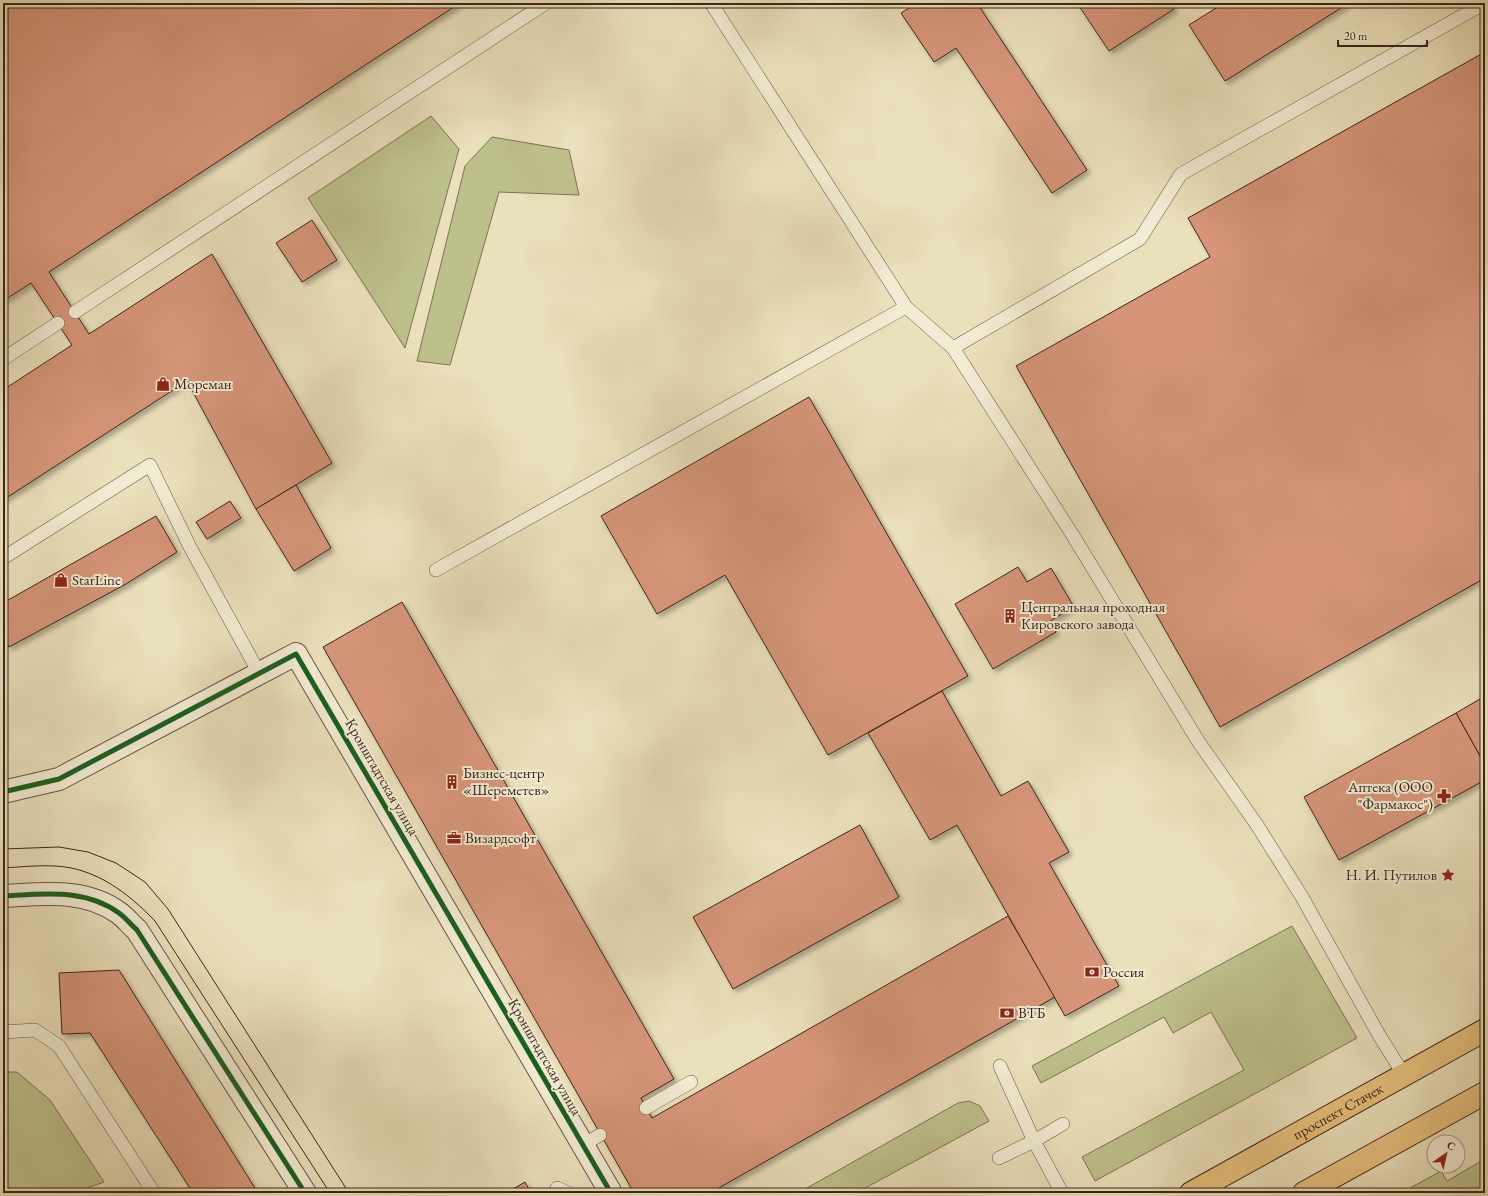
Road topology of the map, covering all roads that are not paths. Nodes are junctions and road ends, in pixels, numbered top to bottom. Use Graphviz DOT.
graph roads {
  1 [pos="546,3"];
  2 [pos="711,3"];
  3 [pos="1485,3"];
  4 [pos="906,307"];
  5 [pos="75,312"];
  6 [pos="58,323"];
  7 [pos="954,348"];
  8 [pos="3,359"];
  9 [pos="3,558"];
  10 [pos="436,570"];
  11 [pos="259,673"];
  12 [pos="3,792"];
  13 [pos="3,896"];
  14 [pos="1485,1030"];
  15 [pos="3,1032"];
  16 [pos="1000,1066"];
  17 [pos="1404,1076"];
  18 [pos="691,1082"];
  19 [pos="1485,1093"];
  20 [pos="646,1108"];
  21 [pos="1063,1124"];
  22 [pos="1034,1141"];
  23 [pos="999,1158"];
  24 [pos="154,1193"];
  25 [pos="305,1193"];
  26 [pos="611,1193"];
  27 [pos="1062,1193"];
  28 [pos="1191,1193"];
  29 [pos="1304,1193"];
  1 -- 5 [label="lane"];
  2 -- 4 [label="lane"];
  3 -- 7 [label="lane"];
  4 -- 7 [label="lane"];
  4 -- 10 [label="lane"];
  6 -- 8 [label="lane"];
  7 -- 17 [label="lane"];
  9 -- 11 [label="lane"];
  11 -- 12 [label="street, Кронштадтская улица"];
  11 -- 26 [label="street, Кронштадтская улица"];
  13 -- 25 [label="street"];
  14 -- 17 [label="main road, проспект Стачек"];
  15 -- 24 [label="lane"];
  16 -- 22 [label="lane"];
  17 -- 28 [label="main road, проспект Стачек"];
  18 -- 20 [label="lane"];
  19 -- 29 [label="main road"];
  21 -- 22 [label="lane"];
  22 -- 23 [label="lane"];
  22 -- 27 [label="lane"];
}
